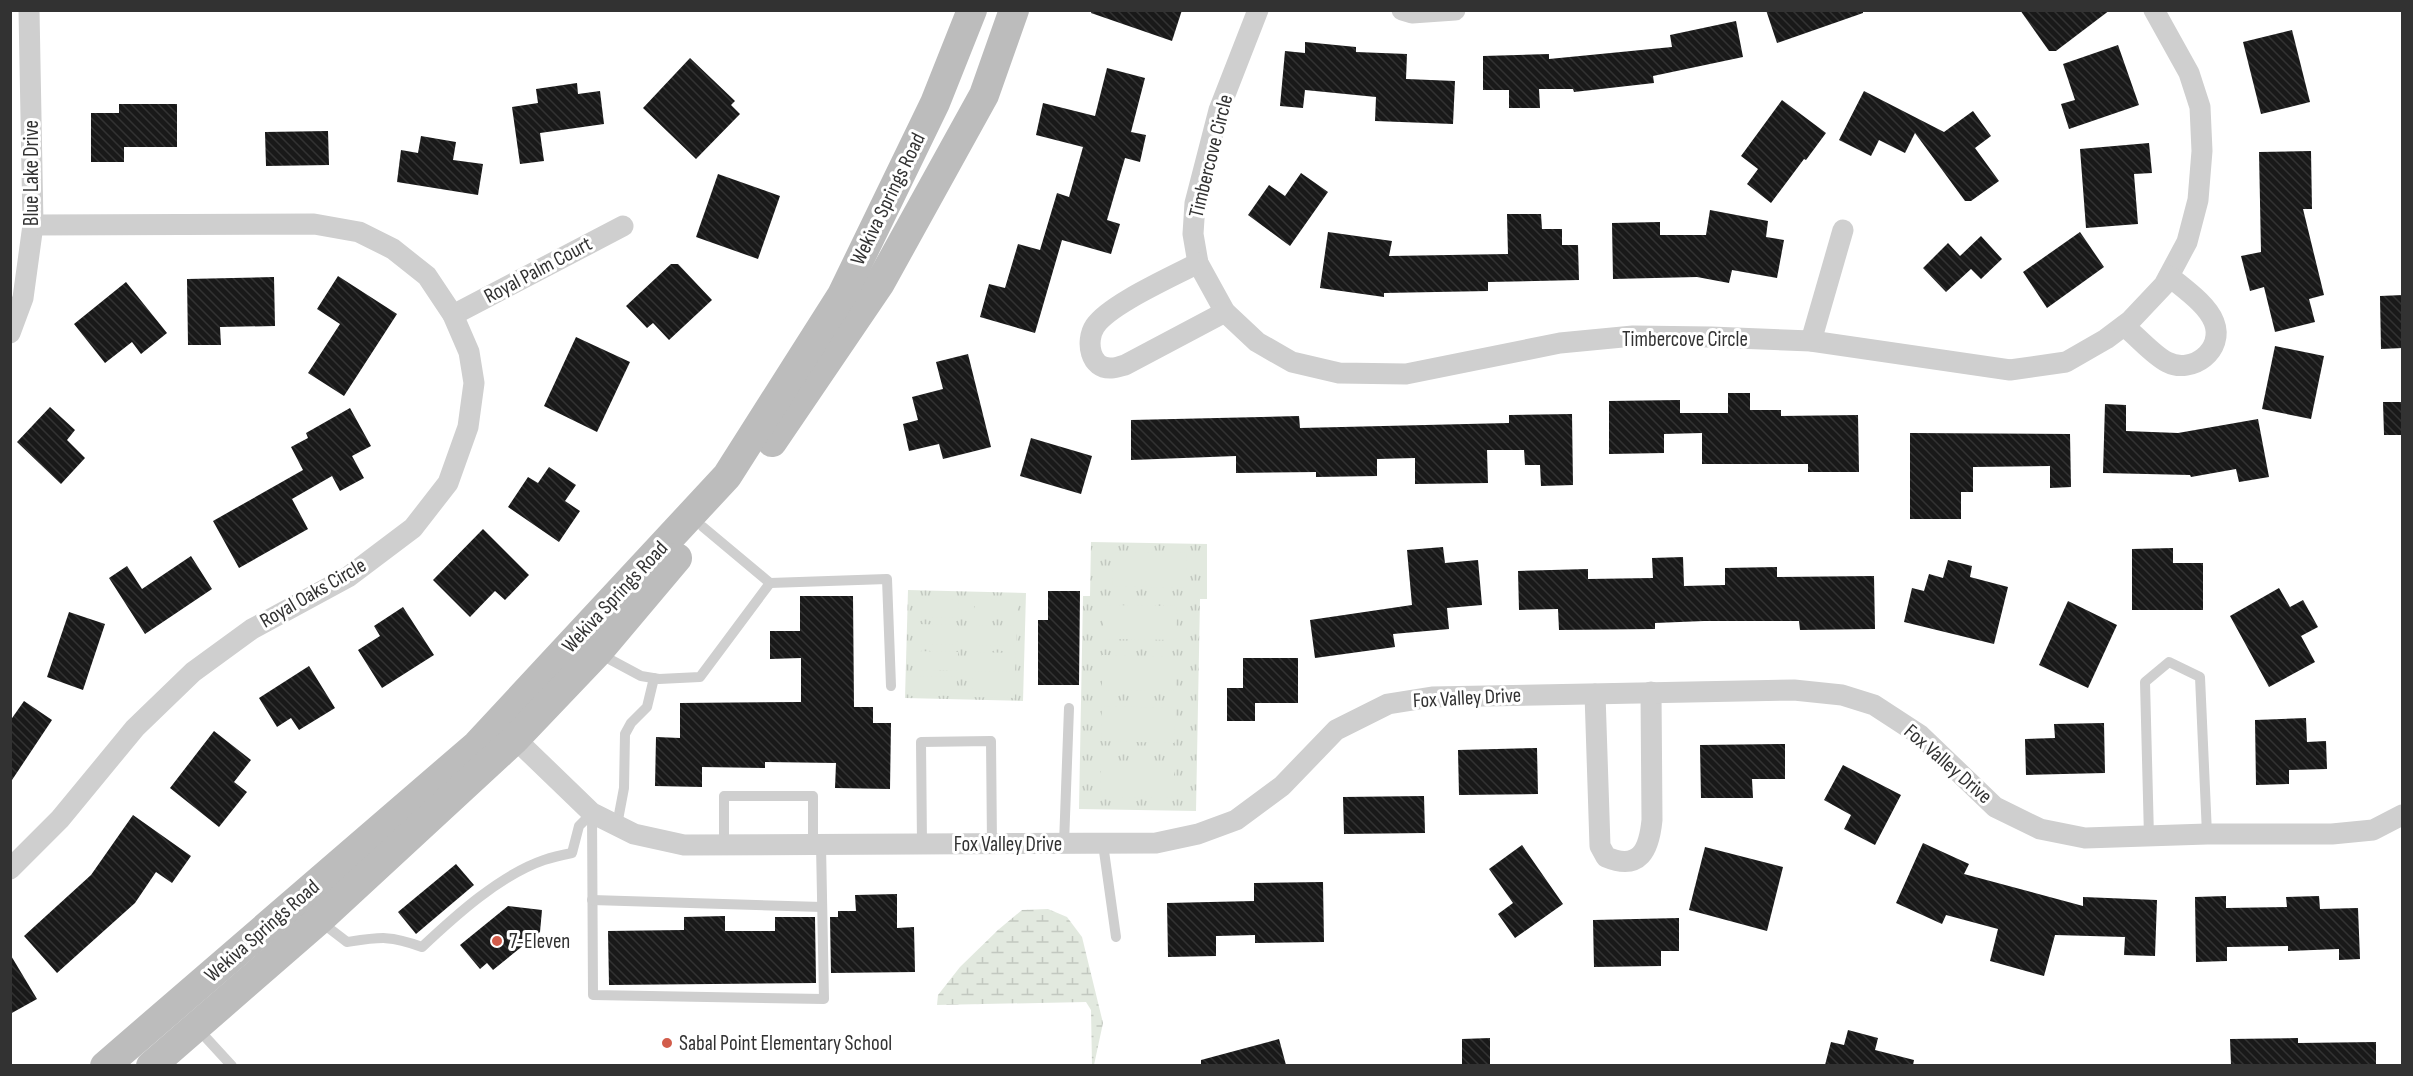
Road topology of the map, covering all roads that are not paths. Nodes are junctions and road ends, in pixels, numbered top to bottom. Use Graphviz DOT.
graph roads {
  1 [pos="29,10"];
  2 [pos="972,10"];
  3 [pos="1014,10"];
  4 [pos="1258,10"];
  5 [pos="1402,10"];
  6 [pos="1455,10"];
  7 [pos="2154,10"];
  8 [pos="33,225"];
  9 [pos="623,226"];
  10 [pos="1843,230"];
  11 [pos="1198,264"];
  12 [pos="2169,276"];
  13 [pos="1225,312"];
  14 [pos="453,315"];
  15 [pos="2124,326"];
  16 [pos="10,333"];
  17 [pos="1811,341"];
  18 [pos="703,527"];
  19 [pos="770,583"];
  20 [pos="597,653"];
  21 [pos="654,678"];
  22 [pos="891,686"];
  23 [pos="1651,692"];
  24 [pos="1595,694"];
  25 [pos="1069,708"];
  26 [pos="507,730"];
  27 [pos="592,813"];
  28 [pos="2403,816"];
  29 [pos="617,825"];
  30 [pos="2206,834"];
  31 [pos="2150,837"];
  32 [pos="922,844"];
  33 [pos="992,844"];
  34 [pos="1064,844"];
  35 [pos="1103,844"];
  36 [pos="724,845"];
  37 [pos="817,845"];
  38 [pos="10,869"];
  39 [pos="592,900"];
  40 [pos="822,907"];
  41 [pos="319,920"];
  42 [pos="1116,937"];
  43 [pos="196,1026"];
  44 [pos="105,1065"];
  45 [pos="151,1065"];
  46 [pos="232,1065"];
  1 -- 8 [label="street, Blue Lake Drive"];
  2 -- 26 [label="main road, Wekiva Springs Road"];
  3 -- 18 [label="main road, Wekiva Springs Road"];
  4 -- 11 [label="street, Timbercove Circle"];
  5 -- 6 [label="street"];
  7 -- 12 [label="street, Timbercove Circle"];
  8 -- 14 [label="street, Royal Oaks Circle"];
  8 -- 16 [label="street, Blue Lake Drive"];
  9 -- 14 [label="street, Royal Palm Court"];
  10 -- 17 [label="street"];
  11 -- 13 [label="street, Timbercove Circle"];
  11 -- 13 [label="street"];
  12 -- 15 [label="street, Timbercove Circle"];
  12 -- 15 [label="street"];
  13 -- 17 [label="street, Timbercove Circle"];
  14 -- 38 [label="street, Royal Oaks Circle"];
  15 -- 17 [label="street, Timbercove Circle"];
  18 -- 19 [label="lane"];
  18 -- 20 [label="main road, Wekiva Springs Road"];
  19 -- 21 [label="lane"];
  19 -- 22 [label="lane"];
  20 -- 21 [label="lane"];
  20 -- 26 [label="main road, Wekiva Springs Road"];
  21 -- 29 [label="lane"];
  23 -- 24 [label="street, Fox Valley Drive"];
  23 -- 24 [label="street"];
  23 -- 31 [label="street, Fox Valley Drive"];
  24 -- 35 [label="street, Fox Valley Drive"];
  25 -- 34 [label="lane"];
  26 -- 27 [label="street, Fox Valley Drive"];
  26 -- 41 [label="main road, Wekiva Springs Road"];
  26 -- 44 [label="main road, Wekiva Springs Road"];
  27 -- 29 [label="street, Fox Valley Drive"];
  27 -- 39 [label="lane"];
  27 -- 41 [label="lane"];
  28 -- 30 [label="street, Fox Valley Drive"];
  29 -- 36 [label="street, Fox Valley Drive"];
  30 -- 31 [label="street, Fox Valley Drive"];
  30 -- 31 [label="lane"];
  32 -- 33 [label="street, Fox Valley Drive"];
  32 -- 33 [label="lane"];
  32 -- 37 [label="street, Fox Valley Drive"];
  33 -- 34 [label="street, Fox Valley Drive"];
  34 -- 35 [label="street, Fox Valley Drive"];
  35 -- 42 [label="lane"];
  36 -- 37 [label="street, Fox Valley Drive"];
  36 -- 37 [label="lane"];
  37 -- 40 [label="lane"];
  39 -- 40 [label="lane"];
  39 -- 40 [label="lane"];
  41 -- 43 [label="main road, Wekiva Springs Road"];
  43 -- 45 [label="main road, Wekiva Springs Road"];
  43 -- 46 [label="lane"];
}
